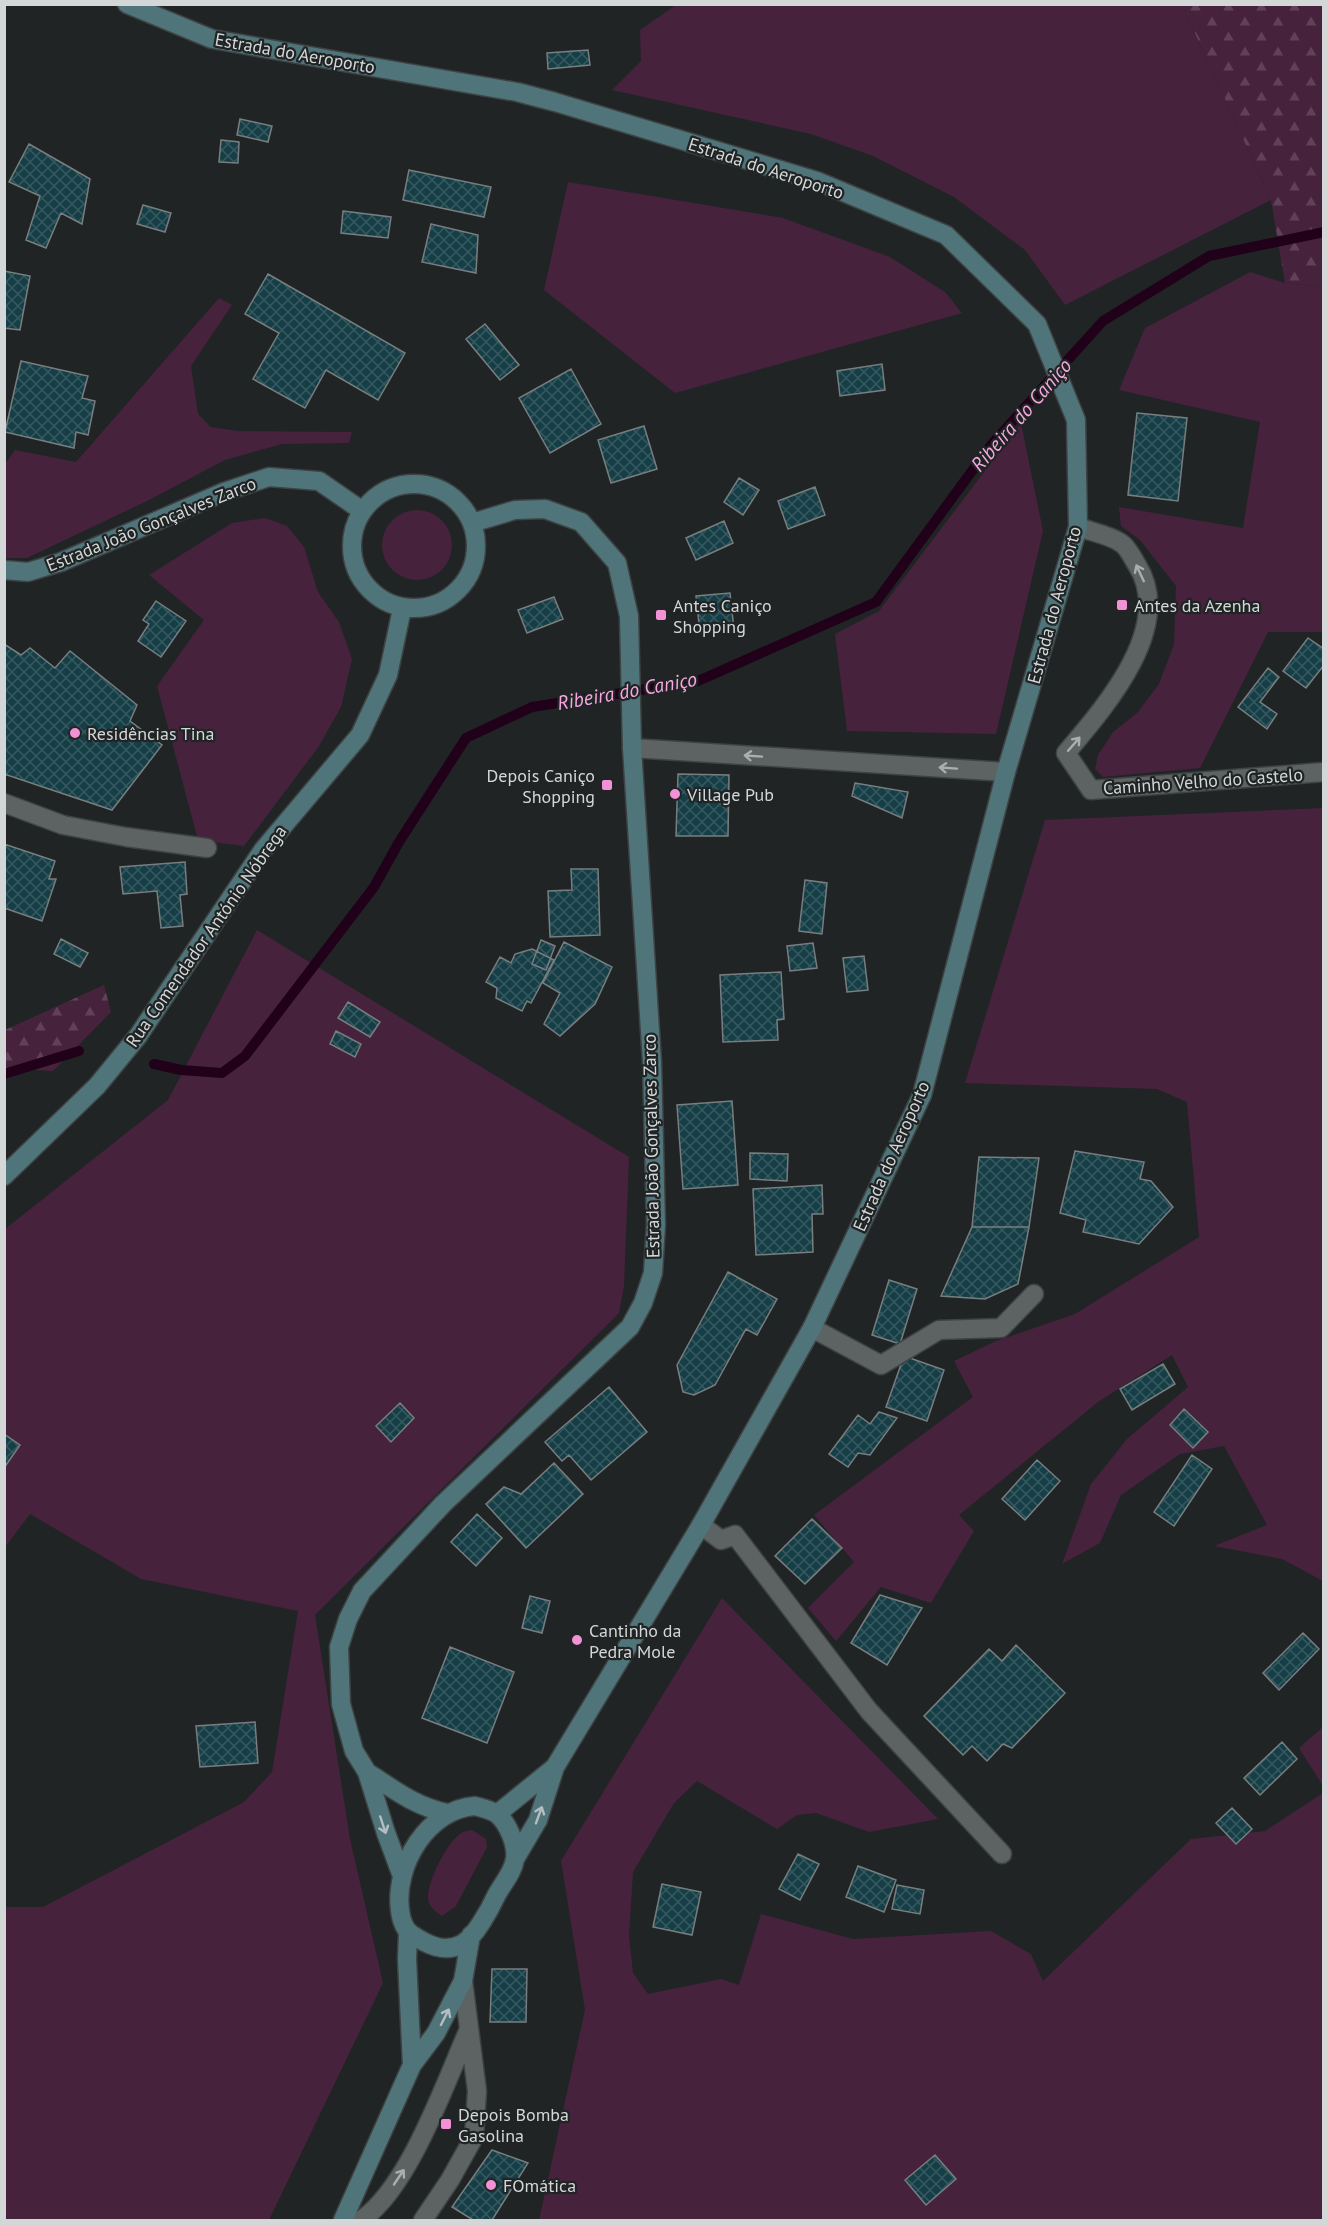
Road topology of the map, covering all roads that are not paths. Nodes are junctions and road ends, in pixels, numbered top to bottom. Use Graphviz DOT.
graph roads {
  1 [pos="127,4"];
  2 [pos="361,510"];
  3 [pos="472,523"];
  4 [pos="1078,527"];
  5 [pos="4,570"];
  6 [pos="402,609"];
  7 [pos="632,748"];
  8 [pos="1006,772"];
  9 [pos="1323,772"];
  10 [pos="4,804"];
  11 [pos="207,848"];
  12 [pos="4,1176"];
  13 [pos="1034,1294"];
  14 [pos="812,1328"];
  15 [pos="701,1526"];
  16 [pos="555,1767"];
  17 [pos="367,1773"];
  18 [pos="447,1814"];
  19 [pos="497,1814"];
  20 [pos="1002,1854"];
  21 [pos="515,1859"];
  22 [pos="402,1876"];
  23 [pos="408,1932"];
  24 [pos="471,1935"];
  25 [pos="463,1981"];
  26 [pos="469,2029"];
  27 [pos="412,2065"];
  28 [pos="343,2220"];
  29 [pos="362,2220"];
  30 [pos="423,2220"];
  1 -- 4 [label="main road, Estrada do Aeroporto"];
  2 -- 3 [label="main road"];
  2 -- 5 [label="main road, Estrada João Gonçalves Zarco"];
  2 -- 6 [label="main road"];
  3 -- 6 [label="main road"];
  3 -- 7 [label="main road, Estrada João Gonçalves Zarco"];
  4 -- 8 [label="main road, Estrada do Aeroporto"];
  9 -- 4 [label="street, Caminho Velho do Castelo, one-way"];
  6 -- 12 [label="main road, Rua Comendador António Nóbrega"];
  8 -- 7 [label="street, one-way"];
  7 -- 17 [label="main road, Estrada João Gonçalves Zarco"];
  8 -- 14 [label="main road, Estrada do Aeroporto"];
  10 -- 11 [label="street"];
  13 -- 14 [label="street"];
  14 -- 15 [label="main road, Estrada do Aeroporto"];
  15 -- 16 [label="main road, Estrada do Aeroporto"];
  15 -- 20 [label="street"];
  16 -- 19 [label="main road, Estrada do Aeroporto"];
  21 -- 16 [label="main road, Estrada do Aeroporto, one-way"];
  17 -- 18 [label="main road, Estrada João Gonçalves Zarco"];
  17 -- 22 [label="main road, Estrada João Gonçalves Zarco, one-way"];
  18 -- 19 [label="main road"];
  18 -- 22 [label="main road"];
  19 -- 21 [label="main road"];
  21 -- 24 [label="main road"];
  22 -- 23 [label="main road"];
  23 -- 24 [label="main road"];
  23 -- 27 [label="main road"];
  24 -- 25 [label="main road"];
  25 -- 26 [label="street"];
  27 -- 25 [label="main road, one-way"];
  29 -- 26 [label="street, one-way"];
  26 -- 30 [label="street"];
  27 -- 28 [label="main road"];
}
